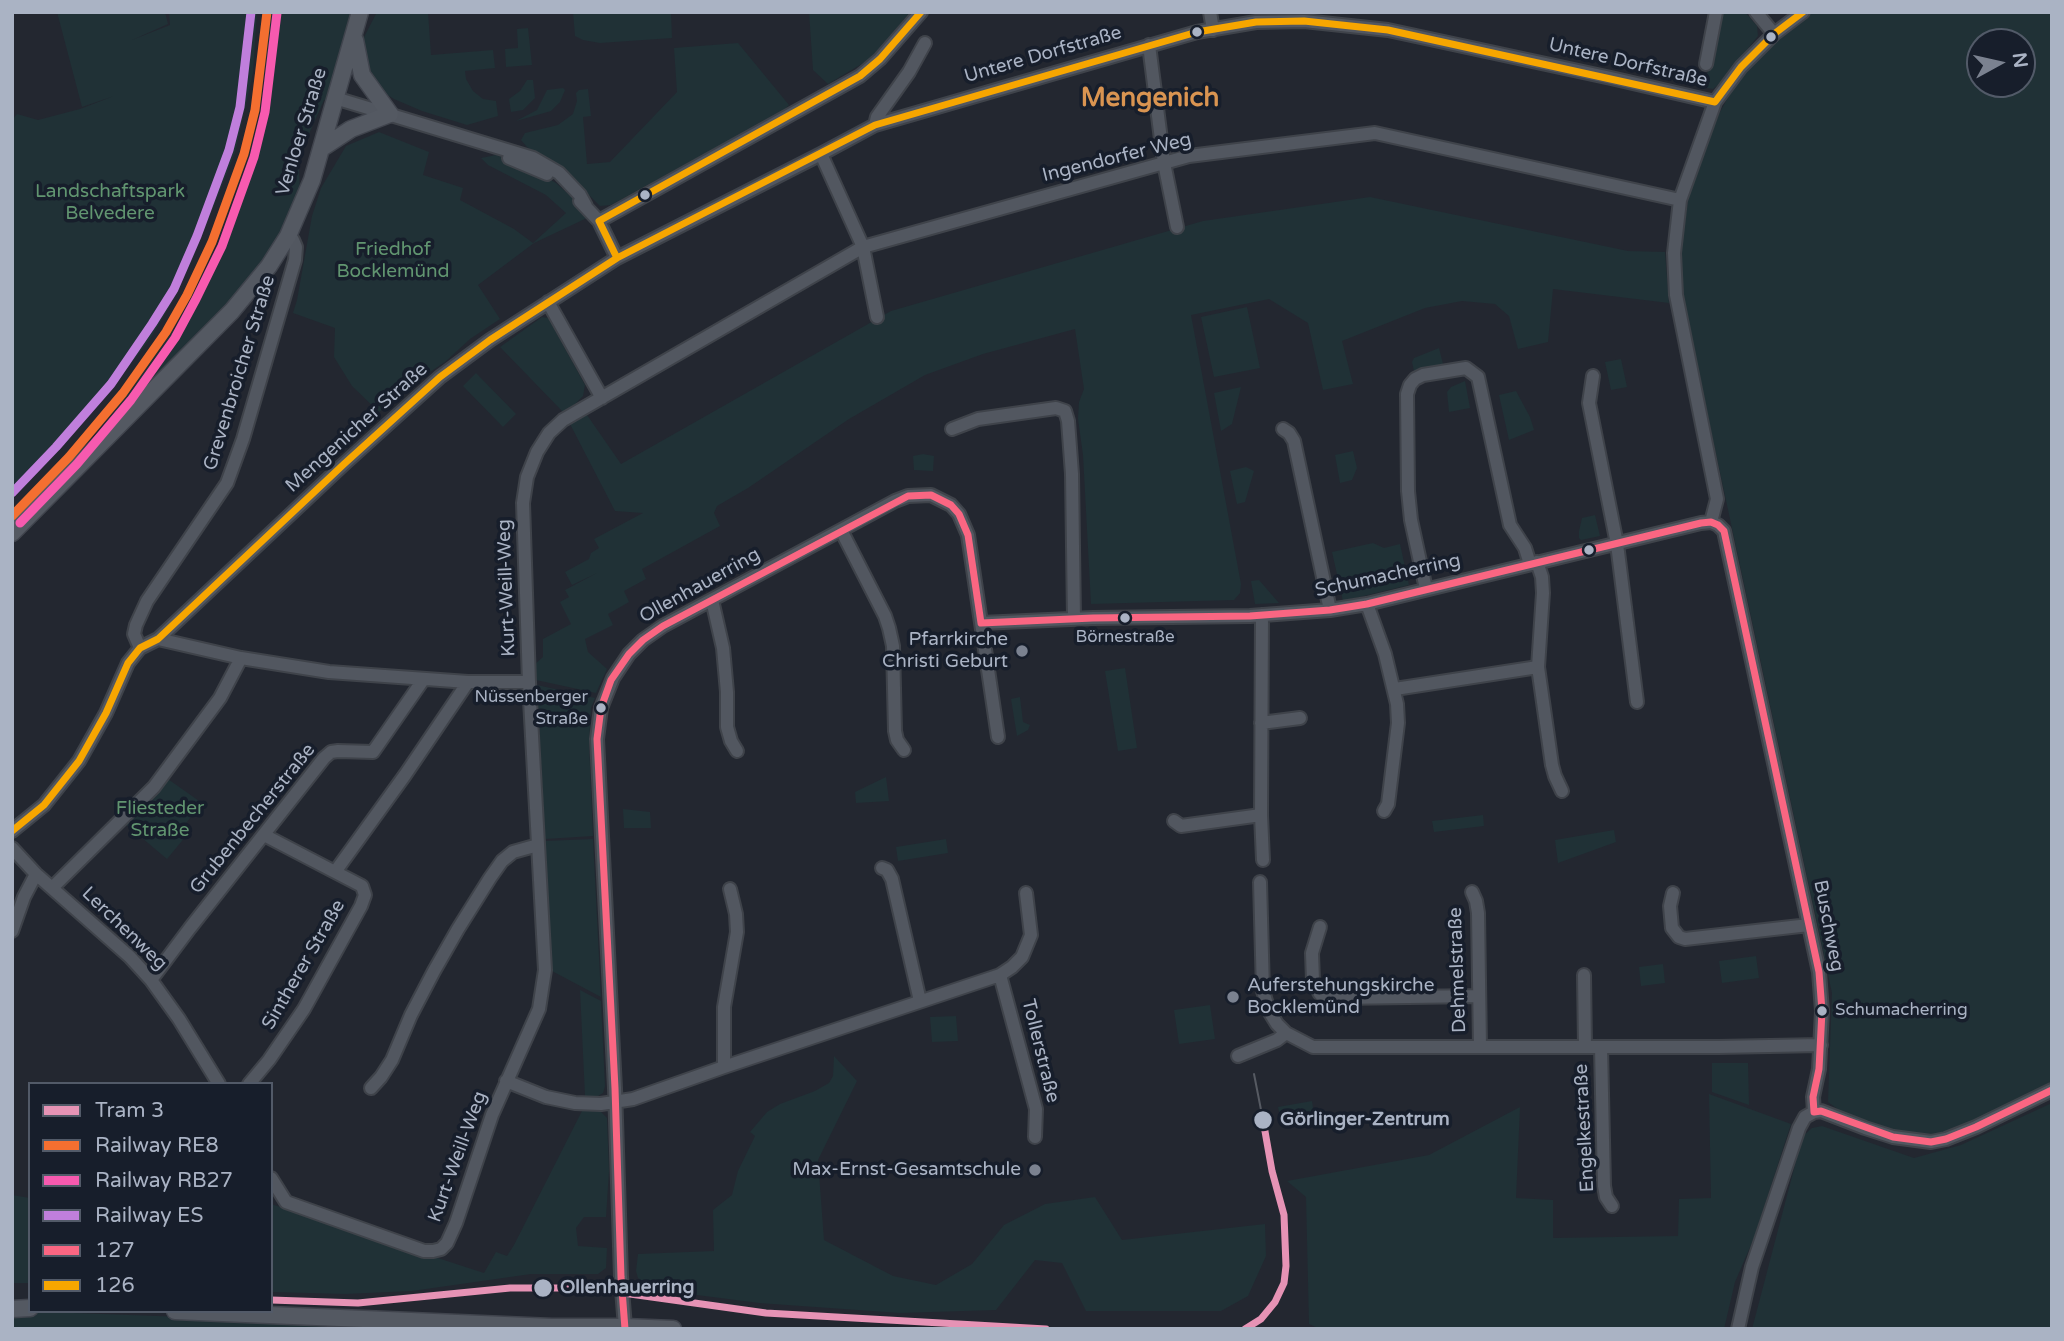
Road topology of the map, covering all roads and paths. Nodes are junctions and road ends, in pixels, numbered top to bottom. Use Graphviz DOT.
graph roads {
  1 [pos="360,12"];
  2 [pos="921,12"];
  3 [pos="1210,12"];
  4 [pos="1716,12"];
  5 [pos="1756,12"];
  6 [pos="1803,12"];
  7 [pos="1213,30"];
  8 [pos="354,34"];
  9 [pos="1774,34"];
  10 [pos="925,43"];
  11 [pos="1149,45"];
  12 [pos="1706,64"];
  13 [pos="335,98"];
  14 [pos="1715,102"];
  15 [pos="390,114"];
  16 [pos="875,125"];
  17 [pos="322,148"];
  18 [pos="821,154"];
  19 [pos="1164,163"];
  20 [pos="1680,200"];
  21 [pos="599,221"];
  22 [pos="1177,227"];
  23 [pos="288,236"];
  24 [pos="863,247"];
  25 [pos="617,258"];
  26 [pos="548,302"];
  27 [pos="877,317"];
  28 [pos="1593,376"];
  29 [pos="602,398"];
  30 [pos="951,429"];
  31 [pos="1283,429"];
  32 [pos="1714,523"];
  33 [pos="841,530"];
  34 [pos="12,533"];
  35 [pos="1617,544"];
  36 [pos="1534,563"];
  37 [pos="1426,589"];
  38 [pos="712,600"];
  39 [pos="1367,604"];
  40 [pos="1330,610"];
  41 [pos="1262,615"];
  42 [pos="1074,619"];
  43 [pos="981,624"];
  44 [pos="158,639"];
  45 [pos="139,648"];
  46 [pos="241,658"];
  47 [pos="1538,667"];
  48 [pos="423,680"];
  49 [pos="468,682"];
  50 [pos="529,682"];
  51 [pos="1395,689"];
  52 [pos="1637,702"];
  53 [pos="1300,718"];
  54 [pos="1261,723"];
  55 [pos="998,737"];
  56 [pos="904,750"];
  57 [pos="737,751"];
  58 [pos="1562,791"];
  59 [pos="1384,811"];
  60 [pos="1261,815"];
  61 [pos="1174,821"];
  62 [pos="12,831"];
  63 [pos="264,835"];
  64 [pos="538,845"];
  65 [pos="12,848"];
  66 [pos="1263,860"];
  67 [pos="882,867"];
  68 [pos="335,872"];
  69 [pos="36,874"];
  70 [pos="1260,882"];
  71 [pos="52,888"];
  72 [pos="730,889"];
  73 [pos="1472,892"];
  74 [pos="1026,893"];
  75 [pos="1673,893"];
  76 [pos="1809,925"];
  77 [pos="1320,927"];
  78 [pos="12,931"];
  79 [pos="1000,975"];
  80 [pos="1584,975"];
  81 [pos="151,980"];
  82 [pos="1479,996"];
  83 [pos="920,1001"];
  84 [pos="1286,1033"];
  85 [pos="1821,1045"];
  86 [pos="1480,1046"];
  87 [pos="1585,1047"];
  88 [pos="1601,1047"];
  89 [pos="1238,1056"];
  90 [pos="724,1067"];
  91 [pos="506,1081"];
  92 [pos="218,1082"];
  93 [pos="251,1082"];
  94 [pos="371,1088"];
  95 [pos="2052,1090"];
  96 [pos="615,1102"];
  97 [pos="1814,1112"];
  98 [pos="1035,1138"];
  99 [pos="273,1181"];
  100 [pos="1612,1206"];
  101 [pos="220,1313"];
  102 [pos="554,1328"];
  103 [pos="625,1328"];
  104 [pos="673,1329"];
  105 [pos="1738,1329"];
  1 -- 8 [label="main road, Venloer Straße"];
  2 -- 21 [label="street"];
  3 -- 7 [label="street"];
  4 -- 12 [label="street"];
  5 -- 9 [label="street"];
  6 -- 9 [label="street, Buschweg"];
  7 -- 11 [label="street, Untere Dorfstraße"];
  7 -- 14 [label="street, Untere Dorfstraße"];
  8 -- 13 [label="main road, Venloer Straße"];
  8 -- 15 [label="main road"];
  9 -- 14 [label="street, Buschweg"];
  10 -- 16 [label="street"];
  11 -- 16 [label="street, Untere Dorfstraße"];
  11 -- 19 [label="street"];
  13 -- 15 [label="street"];
  13 -- 17 [label="main road, Venloer Straße"];
  14 -- 20 [label="street, Buschweg"];
  15 -- 17 [label="main road"];
  15 -- 21 [label="street"];
  16 -- 18 [label="street, Untere Dorfstraße"];
  17 -- 23 [label="main road, Venloer Straße"];
  18 -- 24 [label="street"];
  18 -- 25 [label="street, Untere Dorfstraße"];
  19 -- 20 [label="street, Ingendorfer Weg"];
  19 -- 22 [label="street"];
  19 -- 24 [label="street, Ingendorfer Weg"];
  20 -- 32 [label="street, Buschweg"];
  21 -- 25 [label="street"];
  23 -- 34 [label="main road, Venloer Straße"];
  23 -- 45 [label="street, Grevenbroicher Straße"];
  24 -- 27 [label="street"];
  24 -- 29 [label="street, Ingendorfer Weg"];
  25 -- 26 [label="street, Mengenicher Straße"];
  26 -- 29 [label="street"];
  26 -- 44 [label="street, Mengenicher Straße"];
  28 -- 35 [label="street"];
  29 -- 50 [label="street, Kurt-Weill-Weg"];
  30 -- 42 [label="street"];
  31 -- 40 [label="street"];
  32 -- 35 [label="street, Schumacherring"];
  32 -- 76 [label="street, Buschweg"];
  33 -- 38 [label="street, Ollenhauerring"];
  33 -- 43 [label="street, Ollenhauerring"];
  33 -- 56 [label="street"];
  35 -- 36 [label="street, Schumacherring"];
  35 -- 52 [label="street"];
  36 -- 37 [label="street, Schumacherring"];
  36 -- 37 [label="street"];
  36 -- 47 [label="street"];
  37 -- 39 [label="street, Schumacherring"];
  38 -- 57 [label="street"];
  38 -- 96 [label="street, Ollenhauerring"];
  39 -- 40 [label="street, Schumacherring"];
  39 -- 51 [label="street"];
  40 -- 41 [label="street, Schumacherring"];
  41 -- 42 [label="street"];
  41 -- 54 [label="street"];
  42 -- 43 [label="street"];
  43 -- 55 [label="street, Ollenhauerring"];
  44 -- 45 [label="street, Mengenicher Straße"];
  44 -- 46 [label="street"];
  45 -- 62 [label="street, Grevenbroicher Straße"];
  46 -- 48 [label="street"];
  46 -- 71 [label="street"];
  47 -- 51 [label="street"];
  47 -- 58 [label="street"];
  48 -- 49 [label="street"];
  48 -- 63 [label="street, Grubenbecherstraße"];
  49 -- 50 [label="street"];
  49 -- 68 [label="street, Sintherer Straße"];
  50 -- 64 [label="street, Kurt-Weill-Weg"];
  51 -- 59 [label="street"];
  53 -- 54 [label="street"];
  54 -- 60 [label="street"];
  60 -- 61 [label="street"];
  60 -- 66 [label="street"];
  63 -- 68 [label="street, Sintherer Straße"];
  63 -- 81 [label="street, Grubenbecherstraße"];
  64 -- 91 [label="street, Kurt-Weill-Weg"];
  64 -- 94 [label="street"];
  65 -- 69 [label="street, Lerchenweg"];
  67 -- 83 [label="street"];
  68 -- 93 [label="street, Sintherer Straße"];
  69 -- 71 [label="street, Lerchenweg"];
  69 -- 78 [label="street"];
  70 -- 84 [label="street"];
  71 -- 81 [label="street, Lerchenweg"];
  72 -- 90 [label="street"];
  73 -- 82 [label="street, Dehmelstraße"];
  74 -- 79 [label="street"];
  75 -- 76 [label="street"];
  76 -- 85 [label="street, Buschweg"];
  77 -- 82 [label="street"];
  79 -- 83 [label="street"];
  79 -- 98 [label="street, Tollerstraße"];
  80 -- 87 [label="street"];
  81 -- 92 [label="street, Lerchenweg"];
  82 -- 86 [label="street, Dehmelstraße"];
  83 -- 90 [label="street"];
  84 -- 86 [label="street"];
  84 -- 89 [label="street"];
  85 -- 88 [label="street"];
  85 -- 97 [label="street, Buschweg"];
  86 -- 87 [label="street"];
  87 -- 88 [label="street"];
  88 -- 100 [label="street, Engelkestraße"];
  90 -- 96 [label="street"];
  91 -- 96 [label="street, Kurt-Weill-Weg"];
  91 -- 99 [label="street, Kurt-Weill-Weg"];
  95 -- 97 [label="street"];
  96 -- 103 [label="street, Ollenhauerring"];
  97 -- 105 [label="street, Buschweg"];
  101 -- 102 [label="main road"];
  102 -- 103 [label="main road"];
  103 -- 104 [label="main road"];
}
